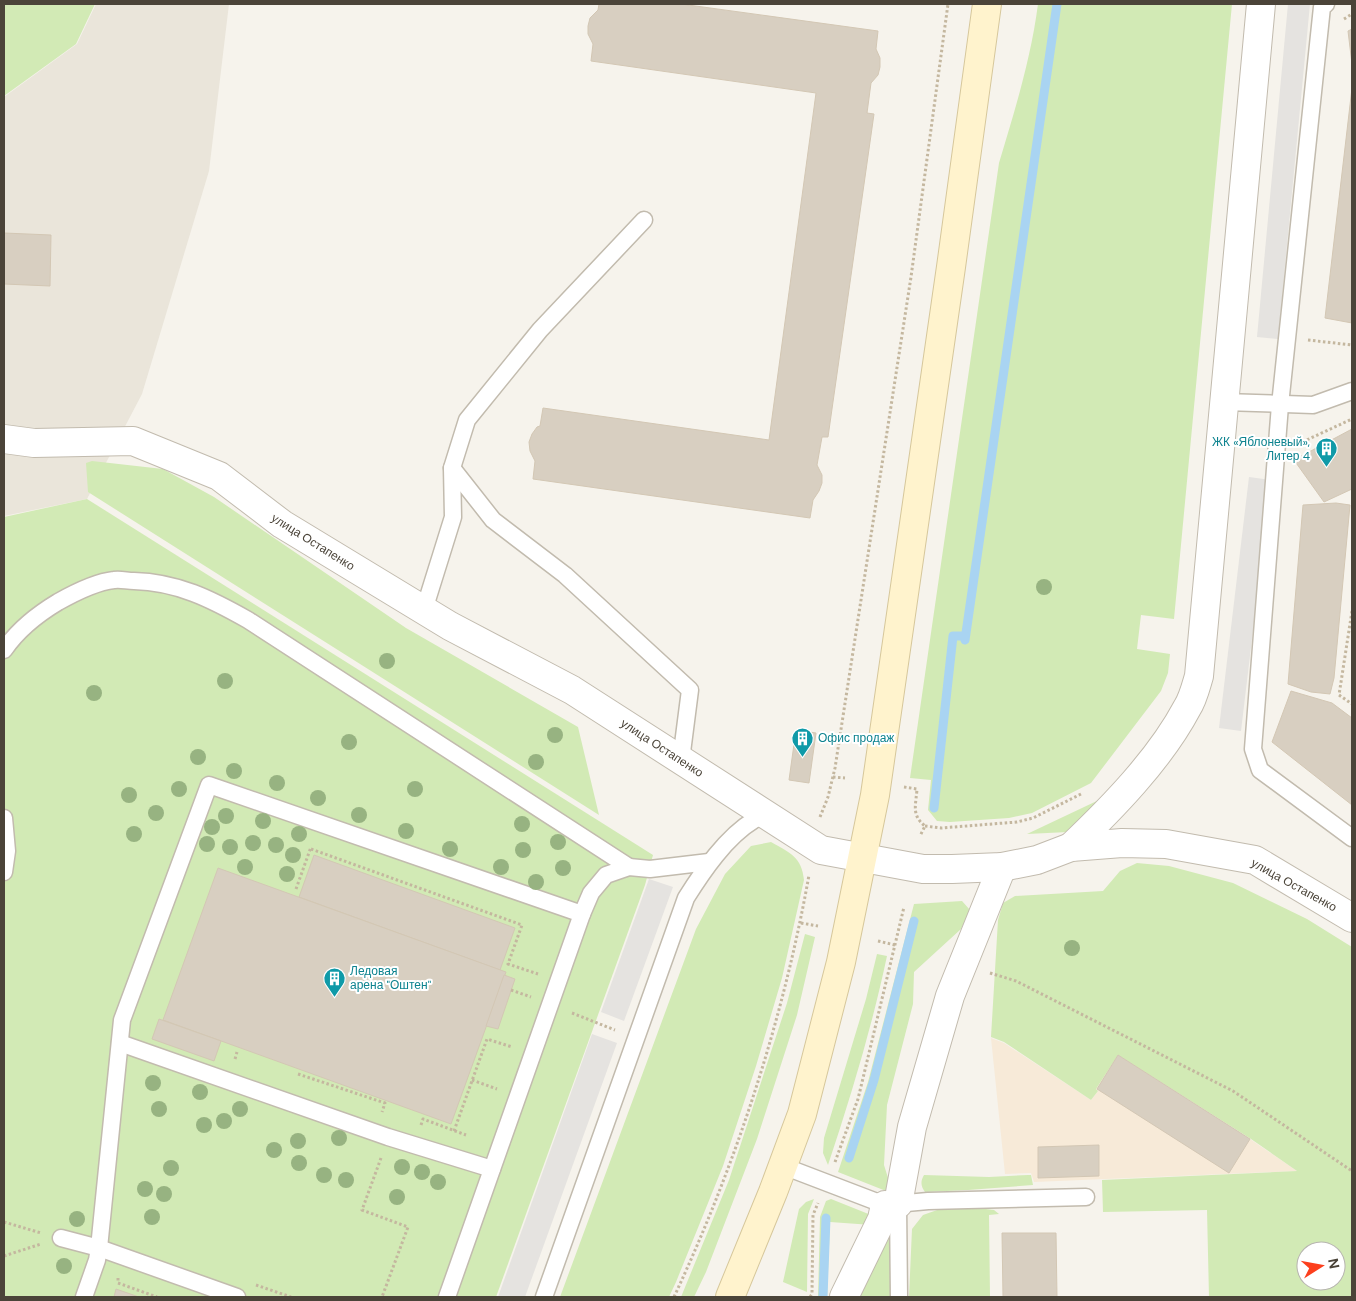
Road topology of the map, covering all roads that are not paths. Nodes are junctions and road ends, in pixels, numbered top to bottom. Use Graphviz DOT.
graph roads {
  1 [pos="987,4"];
  2 [pos="1261,4"];
  3 [pos="1326,4"];
  4 [pos="644,220"];
  5 [pos="1352,391"];
  6 [pos="1224,402"];
  7 [pos="1280,405"];
  8 [pos="4,438"];
  9 [pos="452,468"];
  10 [pos="424,610"];
  11 [pos="4,650"];
  12 [pos="681,760"];
  13 [pos="769,816"];
  14 [pos="4,818"];
  15 [pos="1352,838"];
  16 [pos="1071,847"];
  17 [pos="862,858"];
  18 [pos="709,862"];
  19 [pos="1002,866"];
  20 [pos="629,867"];
  21 [pos="4,872"];
  22 [pos="582,914"];
  23 [pos="1352,918"];
  24 [pos="120,1043"];
  25 [pos="783,1166"];
  26 [pos="492,1169"];
  27 [pos="1086,1197"];
  28 [pos="892,1204"];
  29 [pos="61,1238"];
  30 [pos="99,1248"];
  31 [pos="84,1297"];
  32 [pos="237,1297"];
  33 [pos="447,1297"];
  34 [pos="544,1297"];
  35 [pos="730,1297"];
  36 [pos="844,1297"];
  37 [pos="899,1297"];
  1 -- 17 [label="main road"];
  2 -- 6 [label="street"];
  3 -- 7 [label="lane"];
  4 -- 9 [label="lane"];
  5 -- 7 [label="lane"];
  6 -- 7 [label="lane"];
  6 -- 16 [label="street"];
  7 -- 15 [label="lane"];
  8 -- 10 [label="street, улица Остапенко"];
  9 -- 10 [label="lane"];
  9 -- 12 [label="lane"];
  10 -- 12 [label="street, улица Остапенко"];
  11 -- 20 [label="lane"];
  12 -- 13 [label="street, улица Остапенко"];
  13 -- 17 [label="street, улица Остапенко"];
  13 -- 18 [label="lane"];
  14 -- 21 [label="lane"];
  16 -- 19 [label="street, улица Остапенко"];
  16 -- 23 [label="street, улица Остапенко"];
  17 -- 19 [label="street, улица Остапенко"];
  17 -- 25 [label="main road"];
  18 -- 20 [label="lane"];
  18 -- 34 [label="lane"];
  19 -- 28 [label="street"];
  20 -- 22 [label="lane"];
  22 -- 24 [label="lane"];
  22 -- 26 [label="lane"];
  24 -- 26 [label="lane"];
  24 -- 30 [label="lane"];
  25 -- 28 [label="lane"];
  25 -- 35 [label="main road"];
  26 -- 33 [label="lane"];
  27 -- 28 [label="lane"];
  28 -- 36 [label="street"];
  28 -- 37 [label="lane"];
  29 -- 30 [label="lane"];
  30 -- 31 [label="lane"];
  30 -- 32 [label="lane"];
}
